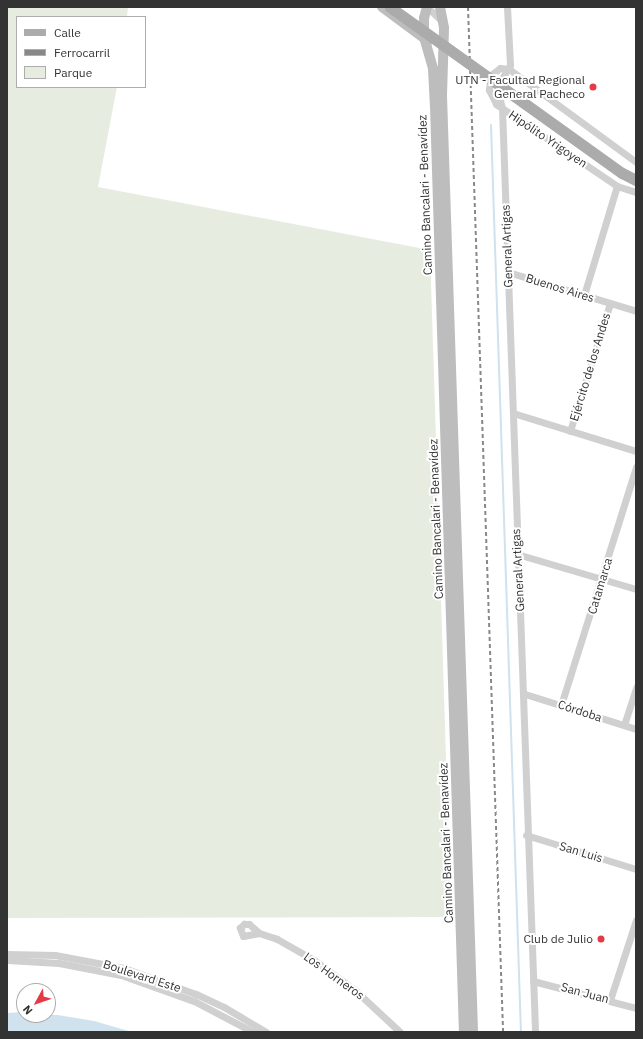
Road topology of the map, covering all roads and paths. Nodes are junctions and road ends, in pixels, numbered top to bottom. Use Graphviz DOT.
graph roads {
  1 [pos="382,7"];
  2 [pos="390,7"];
  3 [pos="401,7"];
  4 [pos="427,7"];
  5 [pos="440,7"];
  6 [pos="506,7"];
  7 [pos="442,21"];
  8 [pos="425,41"];
  9 [pos="444,42"];
  10 [pos="509,69"];
  11 [pos="502,108"];
  12 [pos="630,169"];
  13 [pos="636,180"];
  14 [pos="617,186"];
  15 [pos="636,192"];
  16 [pos="508,272"];
  17 [pos="584,295"];
  18 [pos="610,303"];
  19 [pos="636,311"];
  20 [pos="512,412"];
  21 [pos="570,431"];
  22 [pos="636,451"];
  23 [pos="636,467"];
  24 [pos="517,554"];
  25 [pos="602,579"];
  26 [pos="636,590"];
  27 [pos="636,687"];
  28 [pos="525,694"];
  29 [pos="562,705"];
  30 [pos="624,725"];
  31 [pos="636,729"];
  32 [pos="526,835"];
  33 [pos="636,869"];
  34 [pos="636,920"];
  35 [pos="259,933"];
  36 [pos="7,954"];
  37 [pos="7,960"];
  38 [pos="102,966"];
  39 [pos="533,981"];
  40 [pos="195,998"];
  41 [pos="610,1000"];
  42 [pos="636,1008"];
  43 [pos="253,1032"];
  44 [pos="266,1032"];
  45 [pos="400,1032"];
  46 [pos="464,1032"];
  47 [pos="473,1032"];
  48 [pos="535,1032"];
  1 -- 8 [label="main road"];
  2 -- 12 [label="main road, bridge"];
  3 -- 12 [label="main road"];
  4 -- 7 [label="street"];
  4 -- 8 [label="main road, Camino Bancalari - Benavídez"];
  5 -- 7 [label="main road, Camino Bancalari - Benavídez"];
  6 -- 10 [label="street"];
  7 -- 9 [label="main road, Camino Bancalari - Benavídez"];
  8 -- 9 [label="main road"];
  8 -- 46 [label="main road, Camino Bancalari - Benavídez"];
  9 -- 47 [label="main road, Camino Bancalari - Benavídez"];
  10 -- 11 [label="street, General Artigas"];
  10 -- 12 [label="street"];
  11 -- 14 [label="street, Hipólito Yrigoyen"];
  11 -- 16 [label="street, General Artigas"];
  12 -- 13 [label="main road"];
  14 -- 15 [label="street, Hipólito Yrigoyen"];
  14 -- 17 [label="street"];
  16 -- 17 [label="street, Buenos Aires"];
  16 -- 20 [label="street, General Artigas"];
  17 -- 18 [label="street, Buenos Aires"];
  18 -- 19 [label="street, Buenos Aires"];
  18 -- 21 [label="street, Ejército de los Andes"];
  20 -- 21 [label="street"];
  20 -- 24 [label="street, General Artigas"];
  21 -- 22 [label="street"];
  23 -- 25 [label="street, Catamarca"];
  24 -- 25 [label="street"];
  24 -- 28 [label="street, General Artigas"];
  25 -- 26 [label="street"];
  25 -- 29 [label="street, Catamarca"];
  27 -- 30 [label="street"];
  28 -- 29 [label="street, Córdoba"];
  28 -- 32 [label="street, General Artigas"];
  29 -- 30 [label="street, Córdoba"];
  30 -- 31 [label="street, Córdoba"];
  32 -- 33 [label="street, San Luis"];
  32 -- 39 [label="street, General Artigas"];
  34 -- 41 [label="street"];
  35 -- 45 [label="street, Los Horneros"];
  36 -- 38 [label="street, Boulevard Este"];
  37 -- 38 [label="street, Boulevard Este"];
  38 -- 40 [label="street, Boulevard Este"];
  39 -- 41 [label="street, San Juan"];
  39 -- 48 [label="street, General Artigas"];
  40 -- 43 [label="street, Boulevard Este"];
  40 -- 44 [label="street, Boulevard Este"];
  41 -- 42 [label="street, San Juan"];
}
